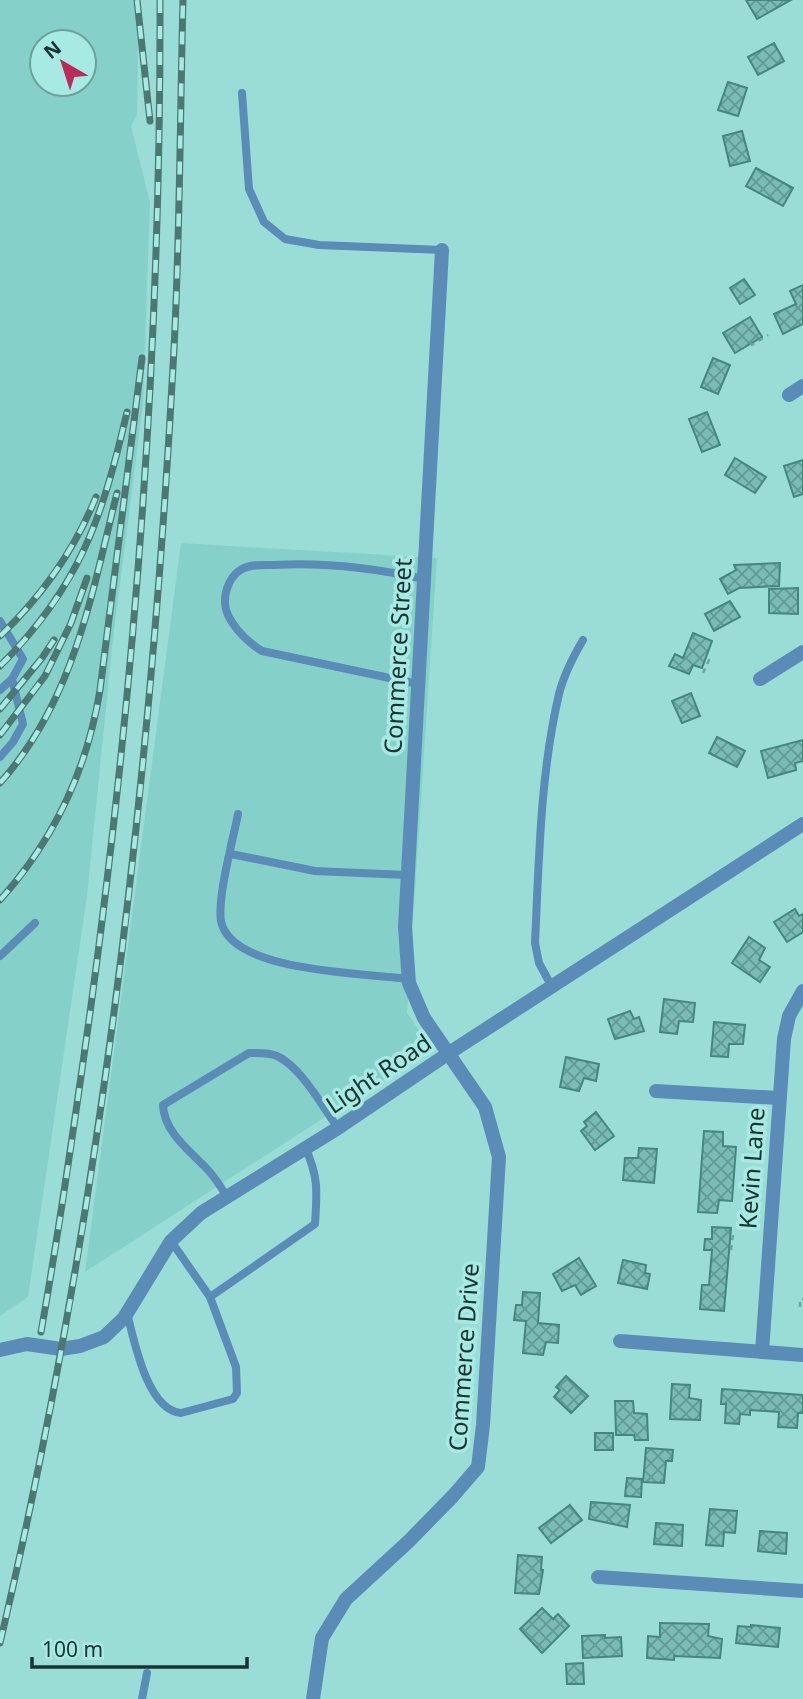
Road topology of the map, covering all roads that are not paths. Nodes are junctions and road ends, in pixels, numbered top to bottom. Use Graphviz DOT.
graph roads {
  1 [pos="242,93"];
  2 [pos="442,250"];
  3 [pos="803,386"];
  4 [pos="789,395"];
  5 [pos="424,579"];
  6 [pos="0,621"];
  7 [pos="583,640"];
  8 [pos="803,652"];
  9 [pos="12,679"];
  10 [pos="760,679"];
  11 [pos="418,684"];
  12 [pos="0,690"];
  13 [pos="0,757"];
  14 [pos="238,814"];
  15 [pos="803,824"];
  16 [pos="231,853"];
  17 [pos="407,875"];
  18 [pos="35,923"];
  19 [pos="0,956"];
  20 [pos="408,979"];
  21 [pos="552,987"];
  22 [pos="803,991"];
  23 [pos="449,1053"];
  24 [pos="656,1091"];
  25 [pos="779,1098"];
  26 [pos="338,1128"];
  27 [pos="305,1147"];
  28 [pos="227,1197"];
  29 [pos="171,1241"];
  30 [pos="210,1297"];
  31 [pos="127,1313"];
  32 [pos="620,1341"];
  33 [pos="0,1350"];
  34 [pos="762,1352"];
  35 [pos="803,1355"];
  36 [pos="598,1577"];
  37 [pos="803,1591"];
  38 [pos="148,1674"];
  39 [pos="142,1699"];
  40 [pos="313,1699"];
  1 -- 2 [label="lane"];
  2 -- 5 [label="street, Commerce Street"];
  3 -- 4 [label="street"];
  5 -- 11 [label="street, Commerce Street"];
  5 -- 11 [label="lane"];
  6 -- 9 [label="lane"];
  7 -- 21 [label="lane"];
  8 -- 10 [label="street"];
  9 -- 12 [label="lane"];
  9 -- 13 [label="lane"];
  11 -- 17 [label="street, Commerce Street"];
  14 -- 16 [label="lane"];
  15 -- 21 [label="street, Light Road"];
  16 -- 17 [label="lane"];
  16 -- 20 [label="lane"];
  17 -- 20 [label="street, Commerce Street"];
  18 -- 19 [label="lane"];
  20 -- 23 [label="street, Commerce Street"];
  21 -- 23 [label="street, Light Road"];
  22 -- 25 [label="street, Kevin Lane"];
  23 -- 26 [label="street, Light Road"];
  23 -- 40 [label="street, Commerce Drive"];
  24 -- 25 [label="street"];
  25 -- 34 [label="street, Kevin Lane"];
  26 -- 27 [label="street, Light Road"];
  26 -- 28 [label="lane"];
  27 -- 28 [label="street, Light Road"];
  27 -- 30 [label="lane"];
  28 -- 29 [label="street, Light Road"];
  29 -- 30 [label="lane"];
  29 -- 31 [label="street, Light Road"];
  30 -- 31 [label="lane"];
  31 -- 33 [label="street, Light Road"];
  32 -- 34 [label="street"];
  34 -- 35 [label="street"];
  36 -- 37 [label="street"];
  38 -- 39 [label="lane"];
}
